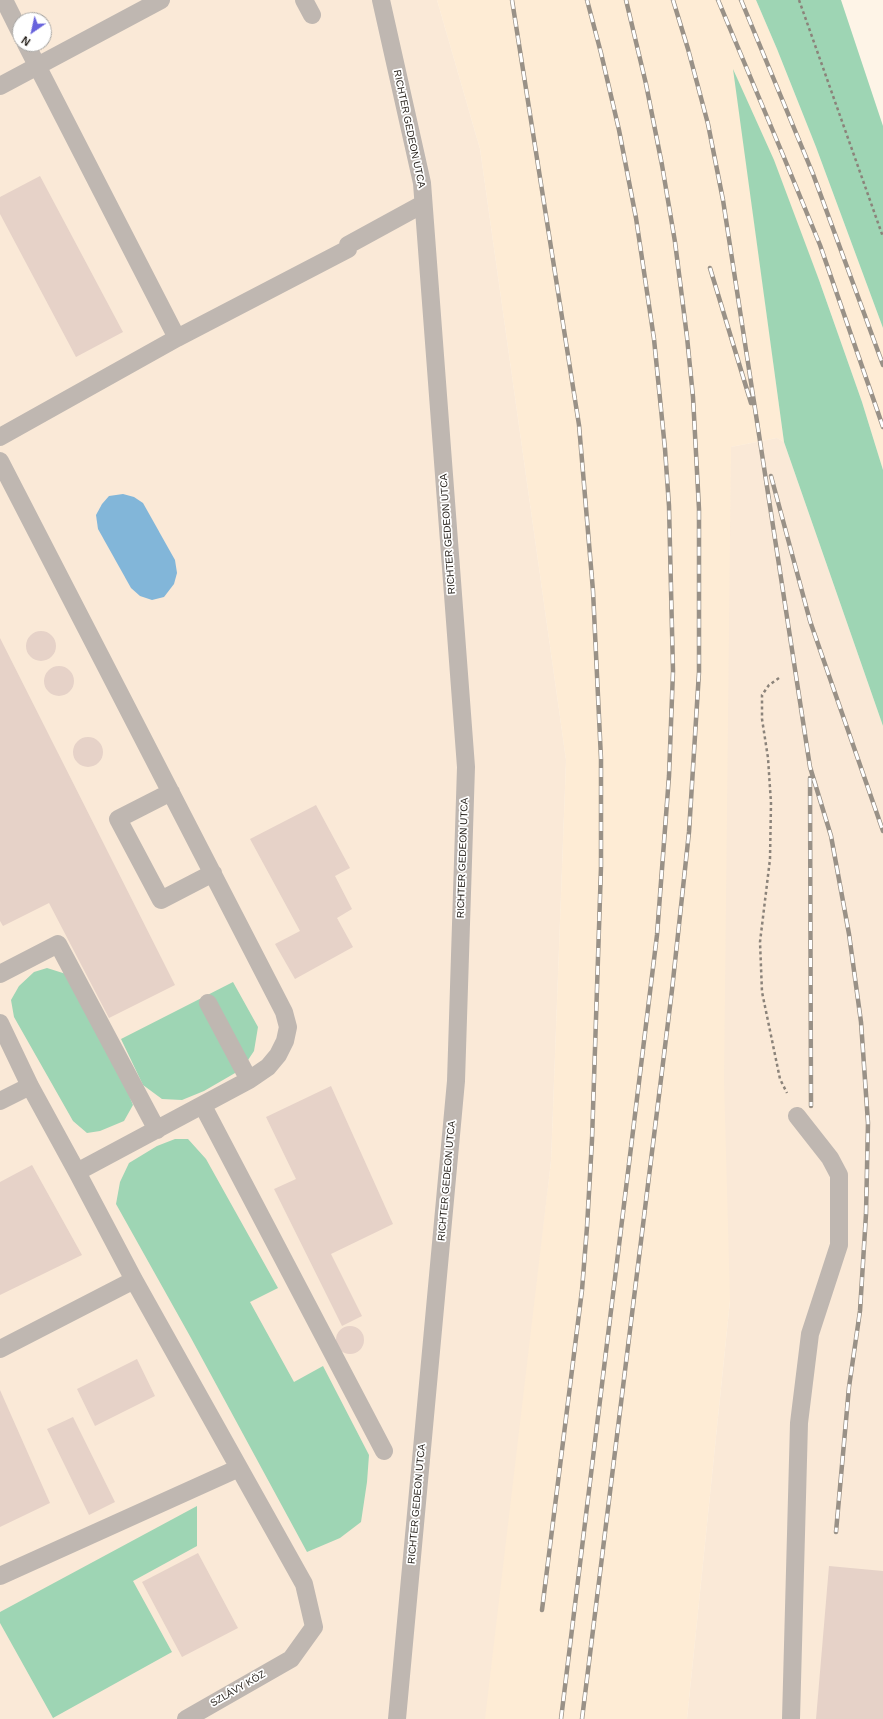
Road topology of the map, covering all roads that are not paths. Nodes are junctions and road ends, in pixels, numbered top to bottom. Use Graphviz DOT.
graph roads {
  1 [pos="4,0"];
  2 [pos="161,0"];
  3 [pos="381,0"];
  4 [pos="12,16"];
  5 [pos="30,52"];
  6 [pos="37,66"];
  7 [pos="0,86"];
  8 [pos="423,204"];
  9 [pos="177,338"];
  10 [pos="0,437"];
  11 [pos="0,461"];
  12 [pos="171,792"];
  13 [pos="213,873"];
  14 [pos="0,974"];
  15 [pos="208,1003"];
  16 [pos="0,1023"];
  17 [pos="249,1080"];
  18 [pos="30,1086"];
  19 [pos="0,1101"];
  20 [pos="203,1106"];
  21 [pos="797,1116"];
  22 [pos="157,1130"];
  23 [pos="78,1172"];
  24 [pos="134,1280"];
  25 [pos="0,1349"];
  26 [pos="384,1451"];
  27 [pos="239,1468"];
  28 [pos="0,1576"];
  29 [pos="186,1719"];
  30 [pos="397,1719"];
  31 [pos="791,1719"];
  1 -- 4 [label="lane"];
  2 -- 6 [label="lane"];
  3 -- 8 [label="lane, RICHTER GEDEON UTCA"];
  5 -- 6 [label="lane"];
  6 -- 7 [label="lane"];
  6 -- 9 [label="lane"];
  8 -- 9 [label="lane"];
  8 -- 30 [label="lane, RICHTER GEDEON UTCA"];
  9 -- 10 [label="lane"];
  11 -- 12 [label="lane"];
  12 -- 13 [label="lane"];
  12 -- 13 [label="lane"];
  13 -- 17 [label="lane"];
  14 -- 22 [label="lane"];
  15 -- 17 [label="lane"];
  16 -- 18 [label="lane"];
  17 -- 20 [label="lane"];
  18 -- 19 [label="lane"];
  18 -- 23 [label="lane"];
  20 -- 22 [label="lane"];
  20 -- 26 [label="lane"];
  21 -- 31 [label="lane"];
  22 -- 23 [label="lane"];
  23 -- 24 [label="lane"];
  24 -- 25 [label="lane"];
  24 -- 27 [label="lane"];
  27 -- 28 [label="lane"];
  27 -- 29 [label="lane, SZLÁVY KÖZ"];
}
